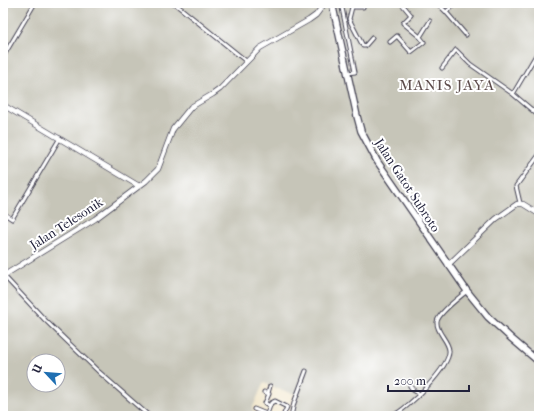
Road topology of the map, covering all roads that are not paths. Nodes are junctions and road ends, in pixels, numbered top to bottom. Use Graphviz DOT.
graph roads {
  1 [pos="34,3"];
  2 [pos="174,3"];
  3 [pos="325,3"];
  4 [pos="332,3"];
  5 [pos="341,3"];
  6 [pos="401,3"];
  7 [pos="437,3"];
  8 [pos="456,3"];
  9 [pos="353,5"];
  10 [pos="363,7"];
  11 [pos="446,12"];
  12 [pos="430,21"];
  13 [pos="466,35"];
  14 [pos="420,37"];
  15 [pos="372,38"];
  16 [pos="390,42"];
  17 [pos="539,50"];
  18 [pos="3,57"];
  19 [pos="246,61"];
  20 [pos="442,68"];
  21 [pos="348,73"];
  22 [pos="513,94"];
  23 [pos="3,105"];
  24 [pos="539,116"];
  25 [pos="60,138"];
  26 [pos="539,155"];
  27 [pos="139,186"];
  28 [pos="520,203"];
  29 [pos="3,213"];
  30 [pos="539,214"];
  31 [pos="448,265"];
  32 [pos="3,276"];
  33 [pos="467,291"];
  34 [pos="539,362"];
  35 [pos="306,371"];
  36 [pos="270,386"];
  37 [pos="410,386"];
  38 [pos="420,394"];
  39 [pos="270,406"];
  40 [pos="254,409"];
  41 [pos="269,415"];
  42 [pos="149,416"];
  43 [pos="283,416"];
  44 [pos="290,416"];
  45 [pos="392,416"];
  1 -- 18 [label="street"];
  2 -- 19 [label="street"];
  3 -- 19 [label="street, Jalan Telesonik"];
  4 -- 21 [label="highway, Jalan Gatot Subroto"];
  5 -- 21 [label="street"];
  6 -- 14 [label="street"];
  7 -- 11 [label="street"];
  8 -- 11 [label="street"];
  9 -- 10 [label="street"];
  9 -- 15 [label="street"];
  11 -- 13 [label="street"];
  12 -- 14 [label="street"];
  14 -- 16 [label="street"];
  17 -- 22 [label="street"];
  19 -- 27 [label="street, Jalan Telesonik"];
  20 -- 22 [label="street"];
  21 -- 31 [label="highway, Jalan Gatot Subroto"];
  22 -- 24 [label="street"];
  23 -- 25 [label="street"];
  25 -- 27 [label="street"];
  25 -- 29 [label="street"];
  26 -- 28 [label="street"];
  27 -- 32 [label="street, Jalan Telesonik"];
  28 -- 30 [label="street"];
  28 -- 31 [label="street"];
  31 -- 33 [label="highway, Jalan Gatot Subroto"];
  32 -- 42 [label="street"];
  33 -- 34 [label="highway, Jalan Gatot Subroto"];
  33 -- 38 [label="street"];
  35 -- 44 [label="street"];
  36 -- 39 [label="street"];
  37 -- 38 [label="street"];
  38 -- 45 [label="street"];
  39 -- 41 [label="street"];
  39 -- 43 [label="street"];
  40 -- 41 [label="street"];
}
